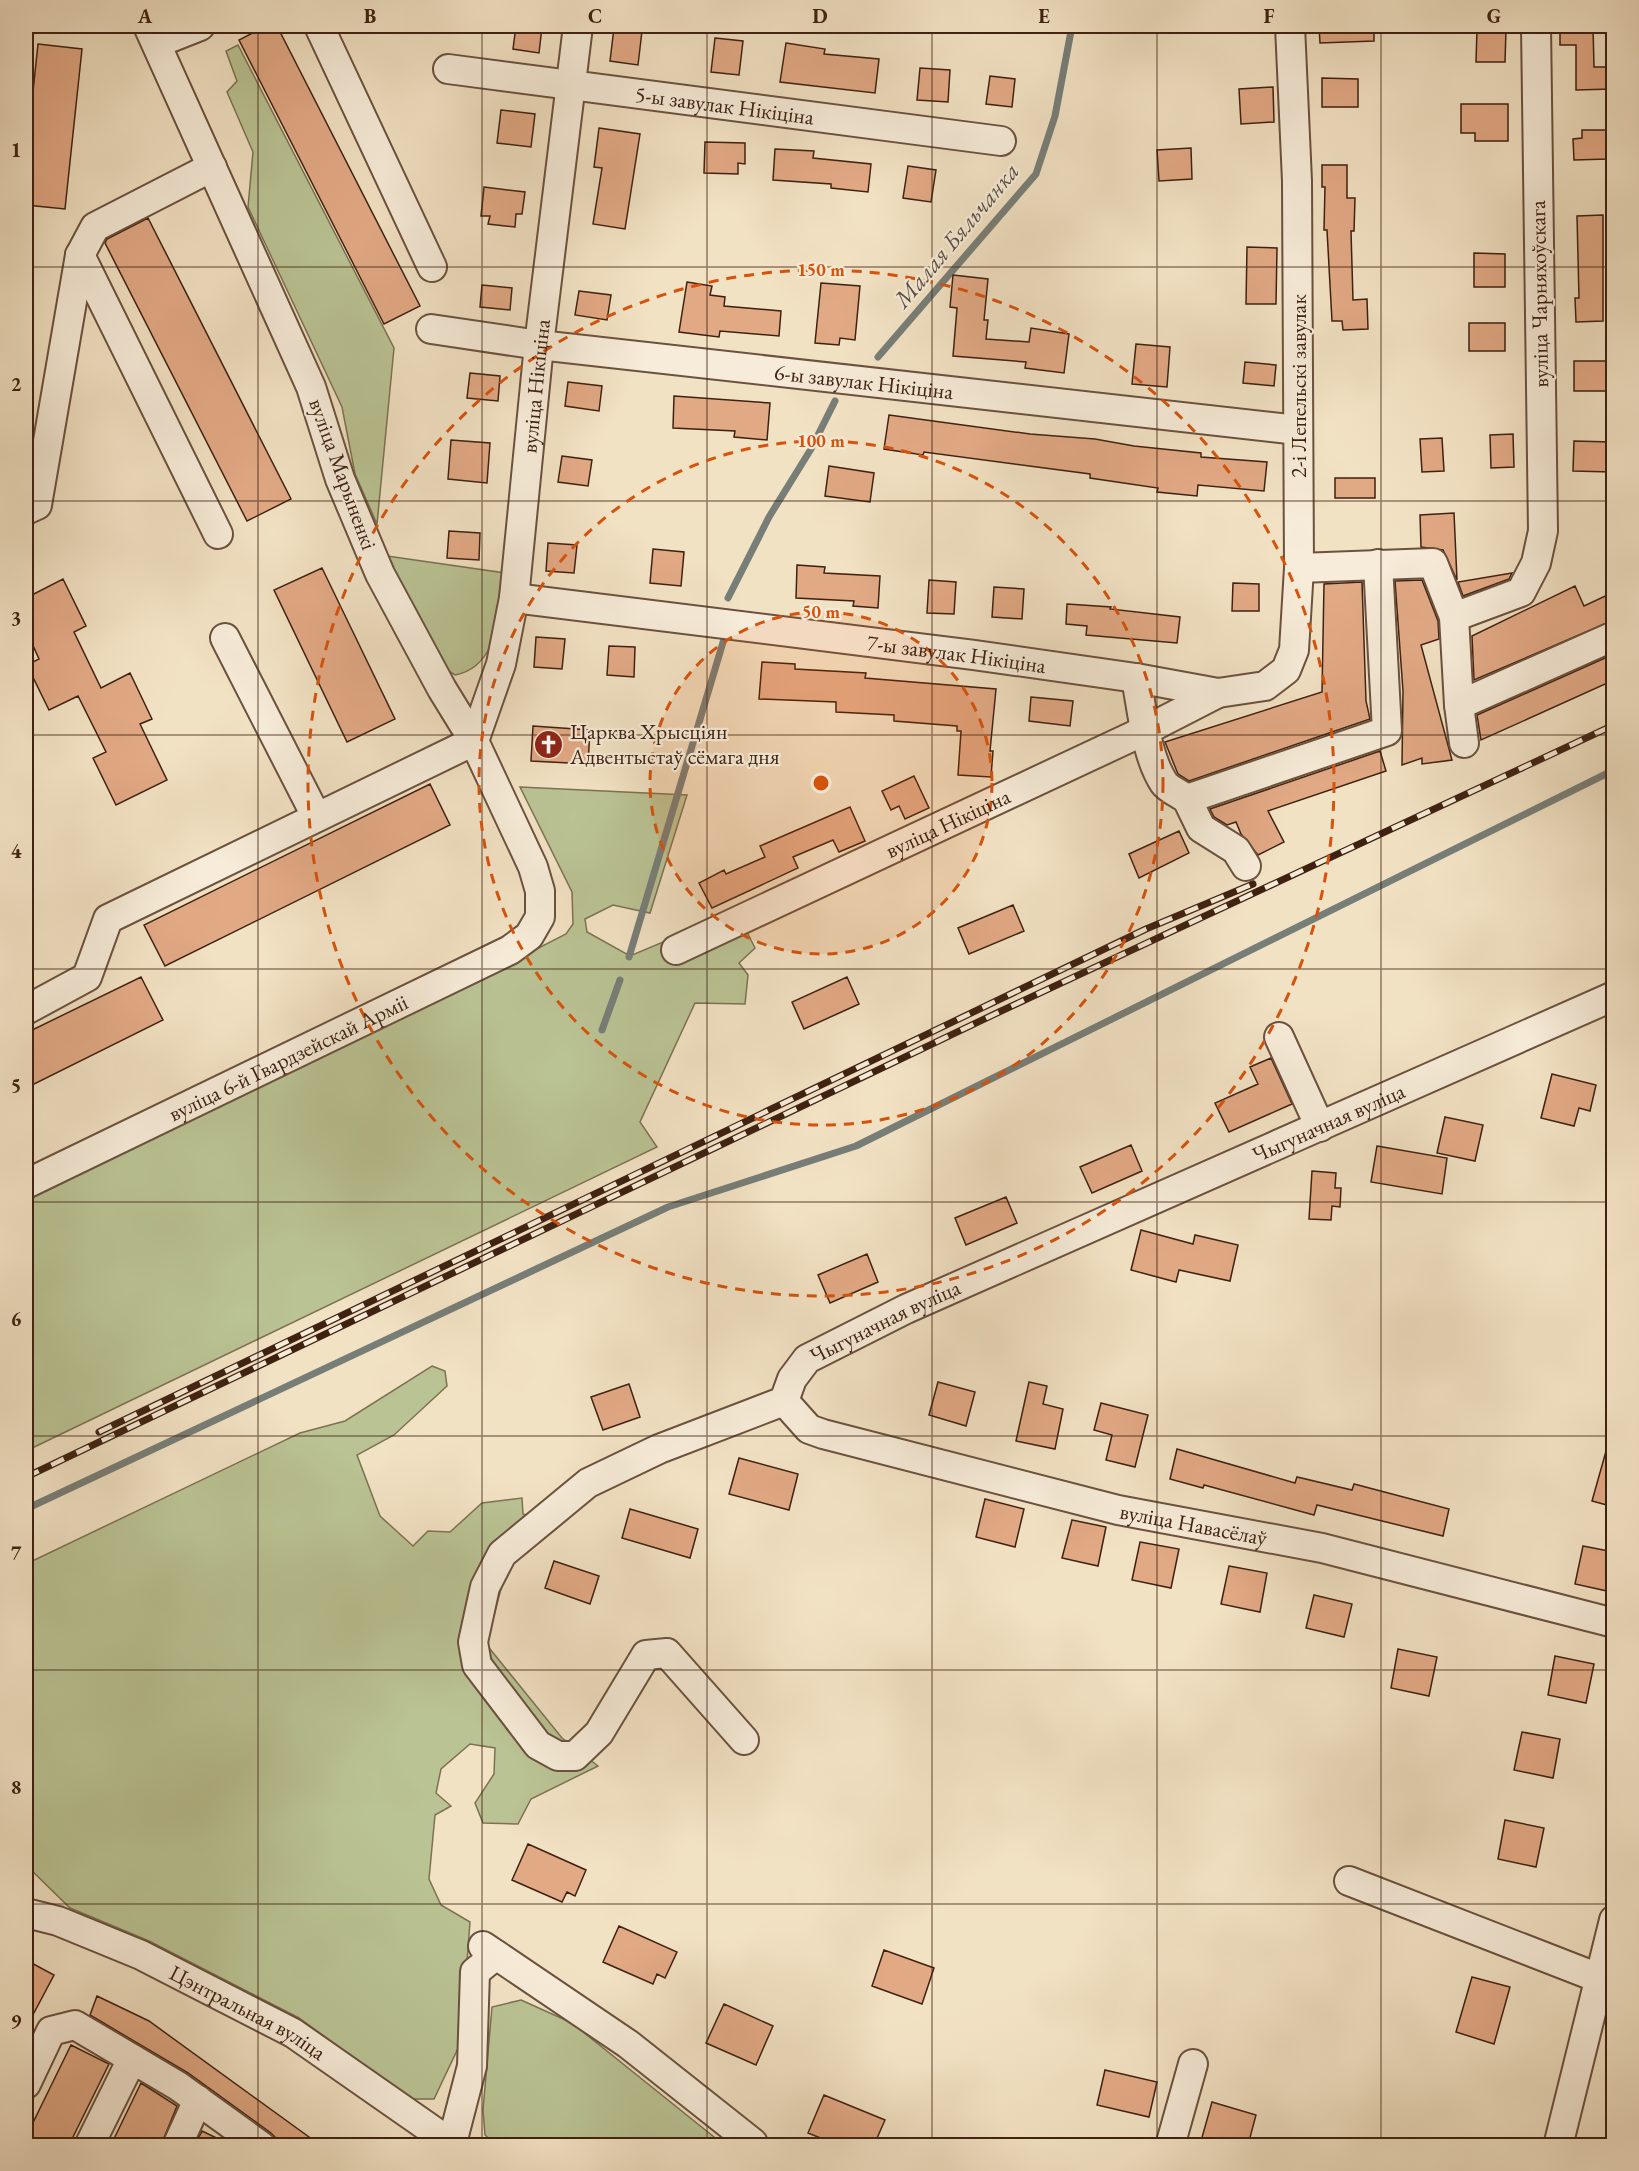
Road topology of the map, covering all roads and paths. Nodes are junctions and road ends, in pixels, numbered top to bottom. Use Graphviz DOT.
graph roads {
  1 [pos="200,26"];
  2 [pos="319,26"];
  3 [pos="578,26"];
  4 [pos="1290,26"];
  5 [pos="1536,26"];
  6 [pos="153,34"];
  7 [pos="448,69"];
  8 [pos="571,85"];
  9 [pos="1001,141"];
  10 [pos="212,167"];
  11 [pos="80,255"];
  12 [pos="432,267"];
  13 [pos="431,329"];
  14 [pos="539,345"];
  15 [pos="1298,430"];
  16 [pos="26,510"];
  17 [pos="218,534"];
  18 [pos="1378,564"];
  19 [pos="1299,568"];
  20 [pos="514,598"];
  21 [pos="1454,617"];
  22 [pos="1614,636"];
  23 [pos="225,638"];
  24 [pos="1136,678"];
  25 [pos="1218,693"];
  26 [pos="1459,705"];
  27 [pos="1146,730"];
  28 [pos="474,741"];
  29 [pos="1464,743"];
  30 [pos="1187,799"];
  31 [pos="316,816"];
  32 [pos="1246,866"];
  33 [pos="540,917"];
  34 [pos="676,950"];
  35 [pos="1614,996"];
  36 [pos="26,1010"];
  37 [pos="1279,1037"];
  38 [pos="1320,1128"];
  39 [pos="26,1184"];
  40 [pos="784,1401"];
  41 [pos="1614,1623"];
  42 [pos="744,1740"];
  43 [pos="1349,1881"];
  44 [pos="26,1913"];
  45 [pos="1614,1920"];
  46 [pos="1607,1981"];
  47 [pos="132,2059"];
  48 [pos="1193,2064"];
  49 [pos="26,2084"];
  50 [pos="198,2100"];
  51 [pos="246,2141"];
  52 [pos="453,2144"];
  53 [pos="89,2145"];
  54 [pos="177,2145"];
  55 [pos="752,2145"];
  56 [pos="1170,2145"];
  57 [pos="1558,2145"];
  1 -- 6 [label="street"];
  2 -- 12 [label="street"];
  3 -- 8 [label="street, вуліца Нікіціна"];
  4 -- 15 [label="street, 2-і Лепельскі завулак"];
  5 -- 21 [label="street, вуліца Чарняхоўскага"];
  6 -- 10 [label="street, вуліца Марыненкі"];
  7 -- 8 [label="street, 5-ы завулак Нікіціна"];
  8 -- 9 [label="street, 5-ы завулак Нікіціна"];
  8 -- 14 [label="street, вуліца Нікіціна"];
  10 -- 11 [label="street"];
  10 -- 28 [label="street, вуліца Марыненкі"];
  11 -- 16 [label="street"];
  11 -- 17 [label="street"];
  13 -- 14 [label="street, 6-ы завулак Нікіціна"];
  14 -- 15 [label="street, 6-ы завулак Нікіціна"];
  14 -- 20 [label="street, вуліца Нікіціна"];
  15 -- 19 [label="street, 2-і Лепельскі завулак"];
  18 -- 19 [label="street"];
  18 -- 21 [label="street"];
  18 -- 30 [label="street"];
  19 -- 25 [label="street, 2-і Лепельскі завулак"];
  20 -- 24 [label="street, 7-ы завулак Нікіціна"];
  20 -- 28 [label="street, вуліца Нікіціна"];
  21 -- 26 [label="street"];
  22 -- 26 [label="street"];
  23 -- 31 [label="street"];
  24 -- 25 [label="street, 7-ы завулак Нікіціна"];
  24 -- 27 [label="street"];
  25 -- 27 [label="street, вуліца Нікіціна"];
  26 -- 29 [label="street"];
  27 -- 30 [label="street"];
  27 -- 34 [label="street, вуліца Нікіціна"];
  28 -- 31 [label="street"];
  28 -- 33 [label="street, вуліца Марыненкі"];
  30 -- 32 [label="street"];
  31 -- 36 [label="street"];
  33 -- 39 [label="street, вуліца 6-й Гвардзейскай Арміі"];
  35 -- 38 [label="street, Чыгуначная вуліца"];
  37 -- 38 [label="street"];
  38 -- 40 [label="street, Чыгуначная вуліца"];
  40 -- 41 [label="street, вуліца Навасёлаў"];
  40 -- 42 [label="street"];
  43 -- 46 [label="street"];
  44 -- 52 [label="street, Цэнтральная вуліца"];
  45 -- 46 [label="street"];
  46 -- 57 [label="street"];
  47 -- 49 [label="street"];
  47 -- 50 [label="street"];
  47 -- 53 [label="street"];
  48 -- 56 [label="street"];
  50 -- 51 [label="street"];
  50 -- 54 [label="street"];
  52 -- 55 [label="street"];
}
